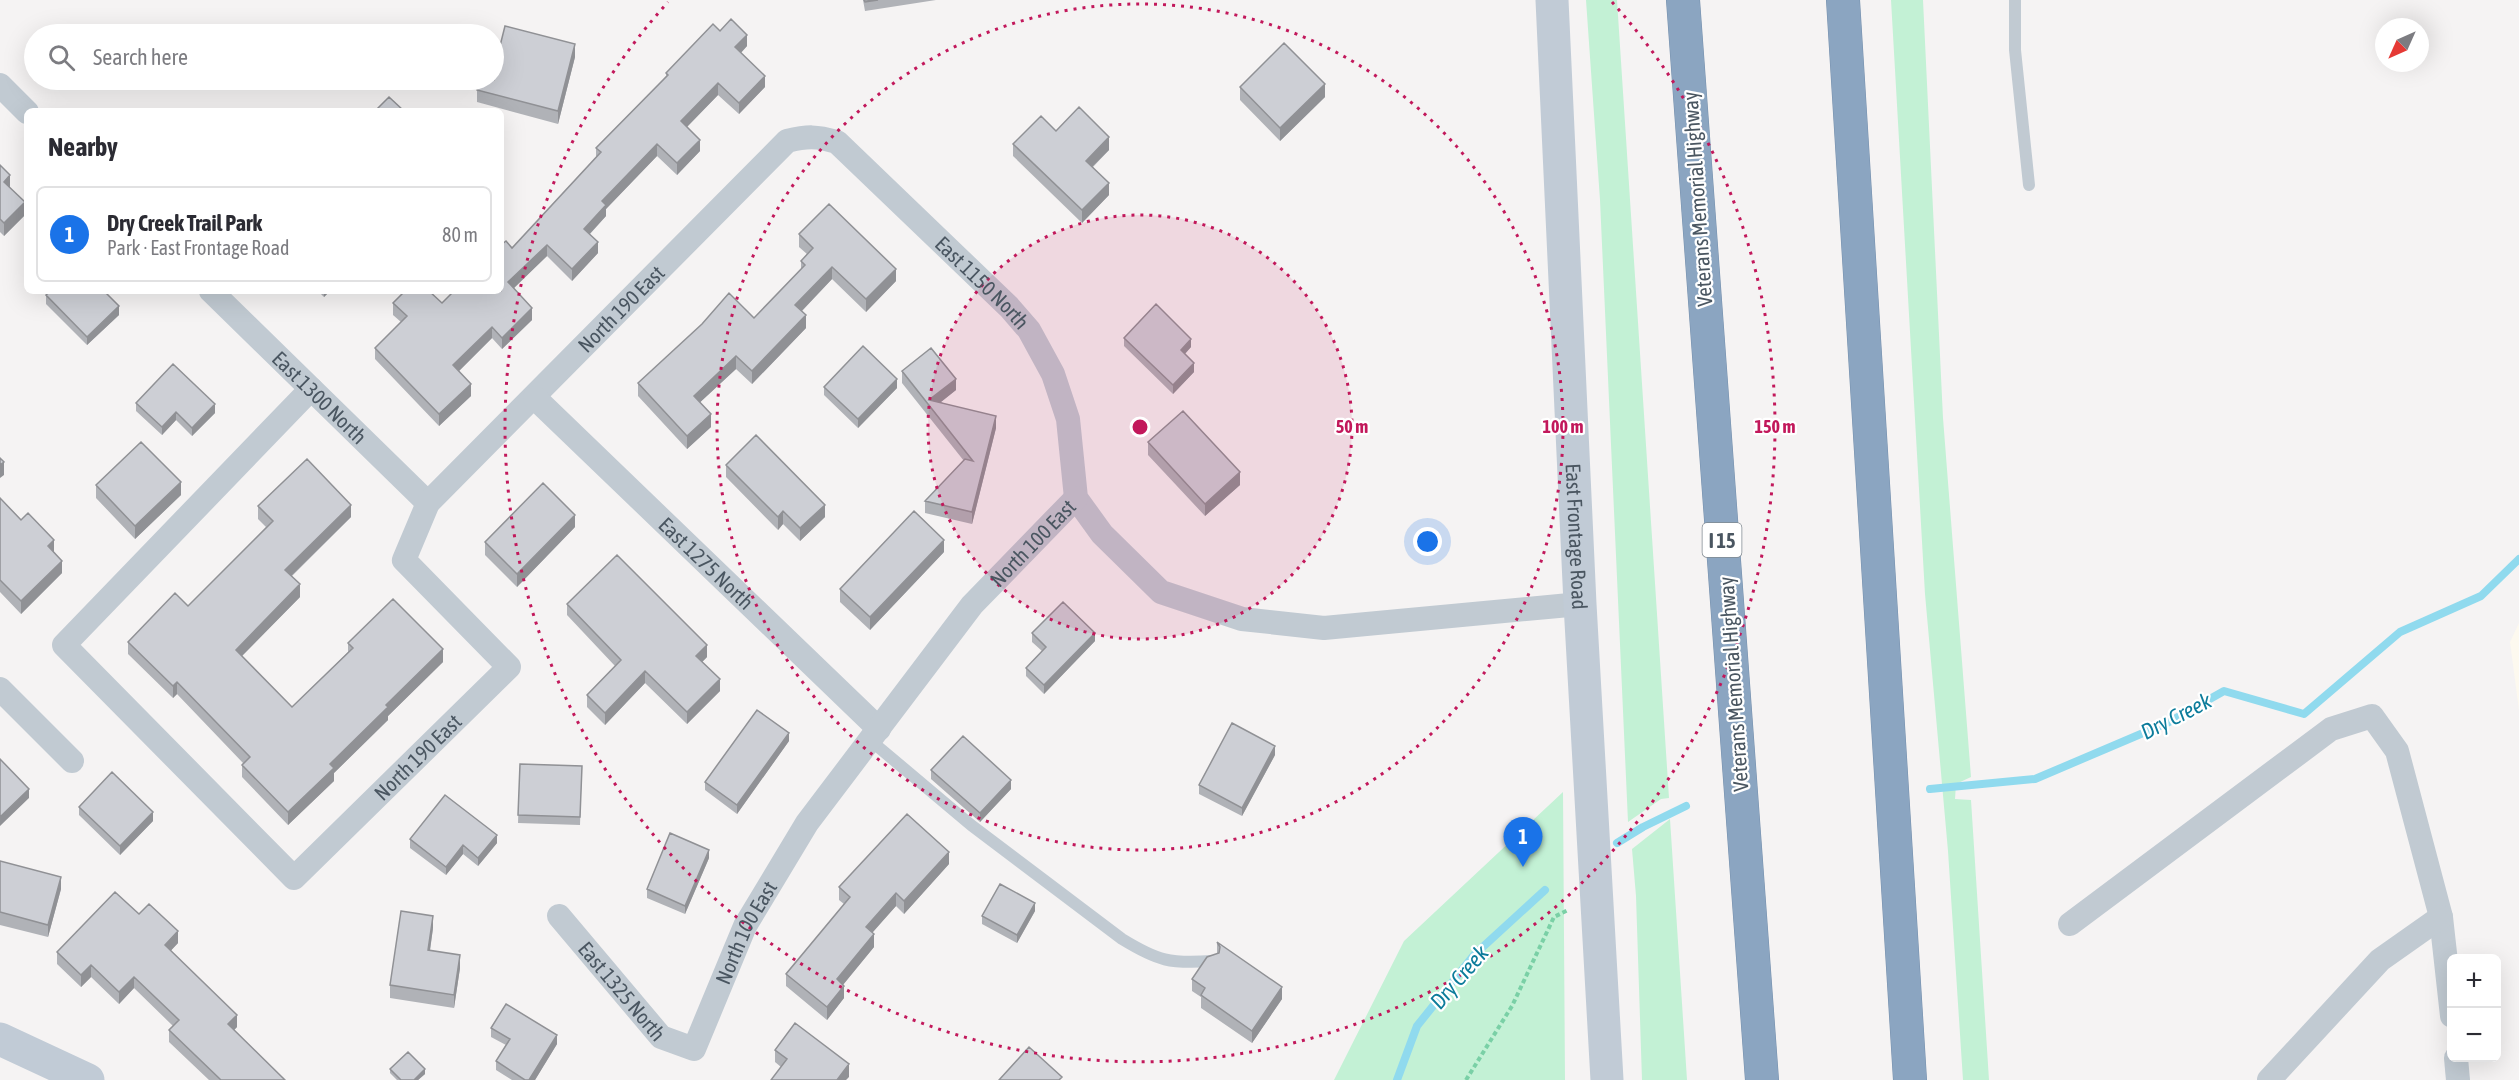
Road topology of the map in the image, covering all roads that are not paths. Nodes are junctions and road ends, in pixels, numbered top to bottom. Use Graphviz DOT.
graph roads {
  1 [pos="1552,0"];
  2 [pos="1683,0"];
  3 [pos="1844,0"];
  4 [pos="2015,0"];
  5 [pos="0,85"];
  6 [pos="24,109"];
  7 [pos="797,139"];
  8 [pos="2029,185"];
  9 [pos="214,294"];
  10 [pos="311,389"];
  11 [pos="535,398"];
  12 [pos="1076,498"];
  13 [pos="428,503"];
  14 [pos="1580,604"];
  15 [pos="0,689"];
  16 [pos="875,735"];
  17 [pos="72,761"];
  18 [pos="559,916"];
  19 [pos="2441,917"];
  20 [pos="2070,924"];
  21 [pos="1212,961"];
  22 [pos="2450,1008"];
  23 [pos="0,1039"];
  24 [pos="694,1049"];
  25 [pos="2456,1062"];
  26 [pos="88,1080"];
  27 [pos="1606,1080"];
  28 [pos="1762,1080"];
  29 [pos="1910,1080"];
  30 [pos="2269,1080"];
  31 [pos="2458,1080"];
  1 -- 14 [label="street, East Frontage Road"];
  2 -- 28 [label="highway, Veterans Memorial Highway / I 15"];
  3 -- 29 [label="highway"];
  4 -- 8 [label="lane"];
  5 -- 6 [label="street"];
  7 -- 11 [label="street, North 190 East"];
  7 -- 12 [label="street, East 1150 North"];
  9 -- 10 [label="street, East 1300 North"];
  10 -- 13 [label="street, East 1300 North"];
  10 -- 13 [label="street, North 190 East"];
  11 -- 13 [label="street, North 190 East"];
  11 -- 16 [label="street, East 1275 North"];
  12 -- 14 [label="street, North 100 East"];
  12 -- 16 [label="street, North 100 East"];
  14 -- 27 [label="street, East Frontage Road"];
  15 -- 17 [label="street"];
  16 -- 21 [label="lane"];
  16 -- 24 [label="street, North 100 East"];
  18 -- 24 [label="street, East 1325 North"];
  19 -- 20 [label="street"];
  19 -- 22 [label="street"];
  19 -- 30 [label="street"];
  23 -- 26 [label="street"];
  25 -- 31 [label="street"];
}
